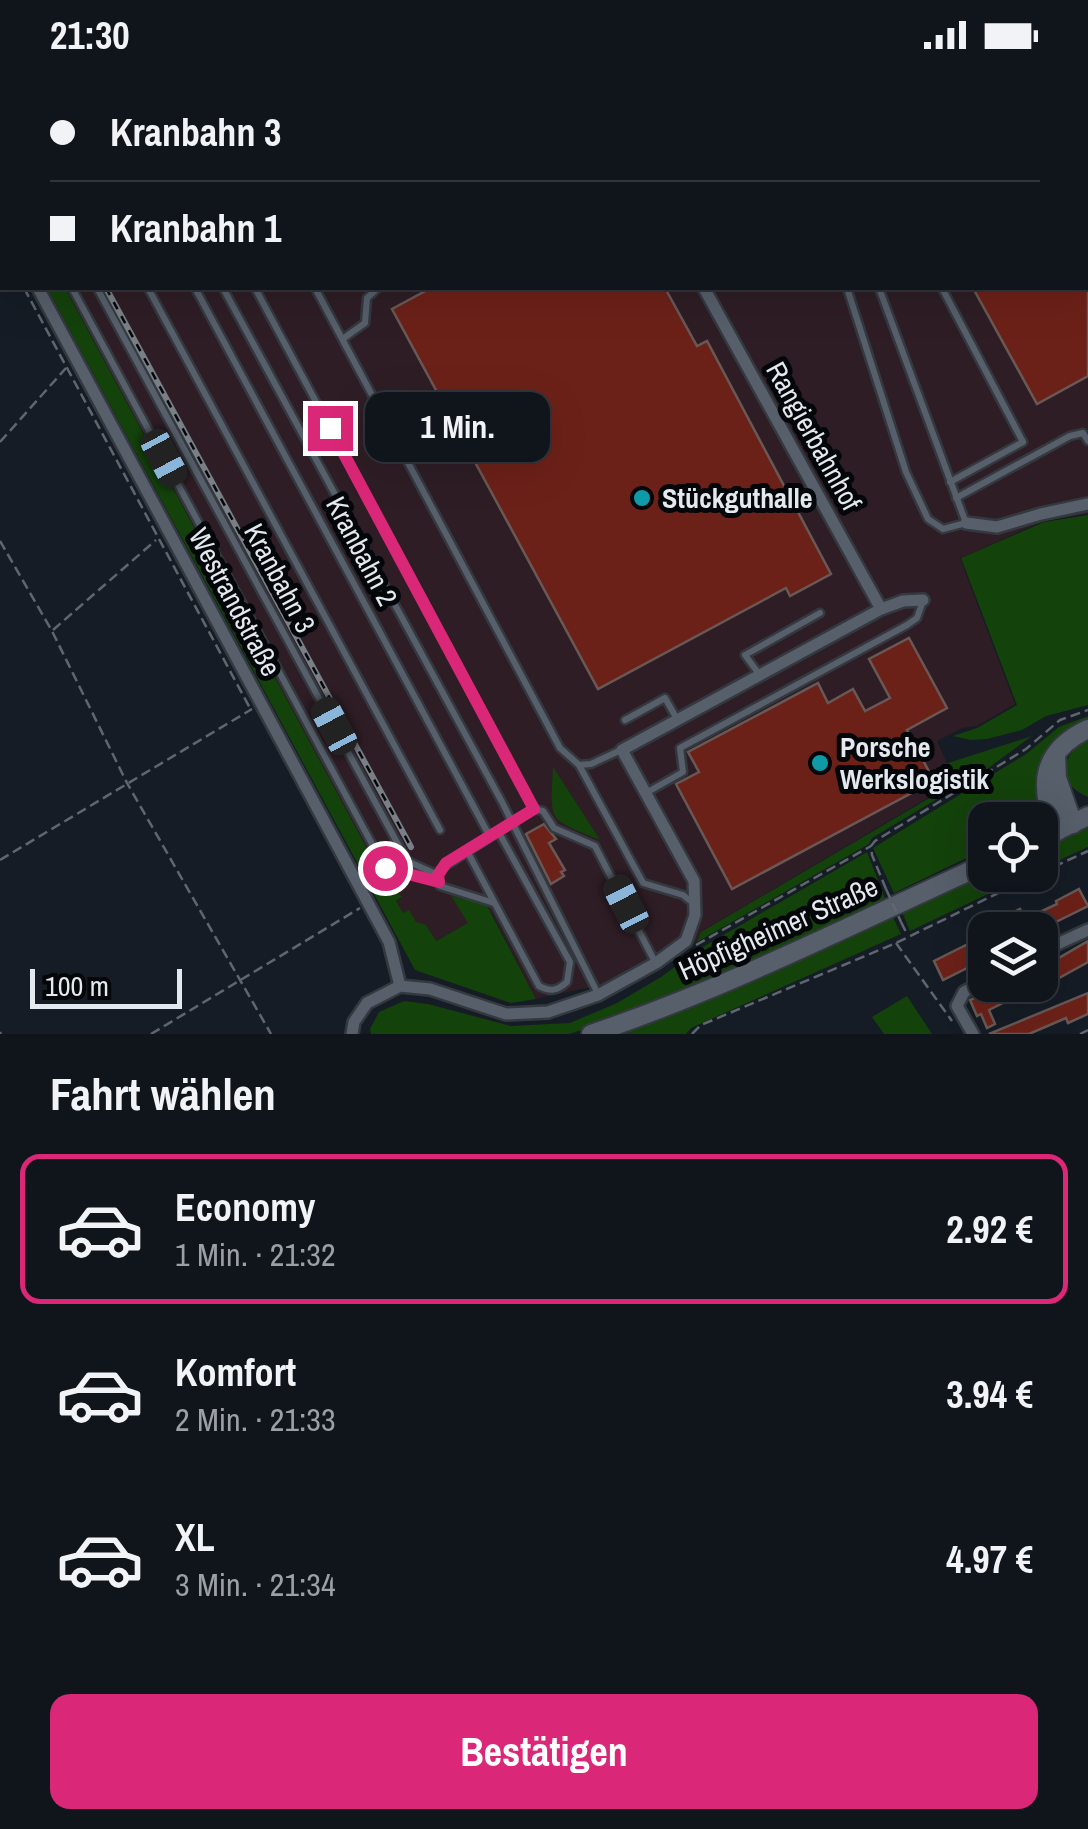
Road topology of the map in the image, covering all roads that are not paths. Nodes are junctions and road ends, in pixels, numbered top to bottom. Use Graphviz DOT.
graph roads {
  1 [pos="39,290"];
  2 [pos="73,290"];
  3 [pos="98,290"];
  4 [pos="149,290"];
  5 [pos="196,290"];
  6 [pos="225,290"];
  7 [pos="256,290"];
  8 [pos="316,290"];
  9 [pos="376,290"];
  10 [pos="705,290"];
  11 [pos="848,290"];
  12 [pos="880,290"];
  13 [pos="943,290"];
  14 [pos="344,338"];
  15 [pos="1088,442"];
  16 [pos="950,482"];
  17 [pos="956,498"];
  18 [pos="1088,504"];
  19 [pos="966,524"];
  20 [pos="923,600"];
  21 [pos="881,609"];
  22 [pos="820,612"];
  23 [pos="759,674"];
  24 [pos="677,719"];
  25 [pos="625,720"];
  26 [pos="1088,729"];
  27 [pos="622,750"];
  28 [pos="579,765"];
  29 [pos="646,793"];
  30 [pos="534,809"];
  31 [pos="512,823"];
  32 [pos="1073,824"];
  33 [pos="440,830"];
  34 [pos="498,831"];
  35 [pos="490,836"];
  36 [pos="466,851"];
  37 [pos="968,872"];
  38 [pos="438,878"];
  39 [pos="494,903"];
  40 [pos="696,906"];
  41 [pos="1088,930"];
  42 [pos="1058,944"];
  43 [pos="656,963"];
  44 [pos="400,986"];
  45 [pos="968,991"];
  46 [pos="598,995"];
  47 [pos="352,1034"];
  48 [pos="591,1034"];
  49 [pos="974,1034"];
  1 -- 44 [label="street, Westrandstraße"];
  2 -- 38 [label="lane, Kranbahn 3"];
  3 -- 38 [label="lane, Kranbahn 3"];
  4 -- 33 [label="lane"];
  5 -- 35 [label="lane, Kranbahn 2"];
  6 -- 31 [label="lane"];
  7 -- 30 [label="lane"];
  8 -- 14 [label="lane"];
  9 -- 14 [label="lane"];
  10 -- 21 [label="street, Rangierbahnhof"];
  11 -- 19 [label="lane"];
  12 -- 16 [label="lane"];
  13 -- 16 [label="lane"];
  14 -- 28 [label="lane"];
  15 -- 17 [label="lane"];
  16 -- 17 [label="lane"];
  17 -- 19 [label="lane"];
  18 -- 19 [label="street"];
  20 -- 21 [label="street"];
  20 -- 29 [label="lane"];
  21 -- 23 [label="street"];
  22 -- 23 [label="lane"];
  23 -- 24 [label="street"];
  24 -- 25 [label="lane"];
  24 -- 27 [label="street"];
  26 -- 32 [label="main road"];
  27 -- 28 [label="lane"];
  27 -- 29 [label="street"];
  28 -- 40 [label="lane"];
  29 -- 40 [label="street"];
  30 -- 31 [label="lane"];
  30 -- 43 [label="lane"];
  31 -- 34 [label="lane"];
  31 -- 46 [label="lane"];
  34 -- 35 [label="lane"];
  34 -- 39 [label="lane"];
  35 -- 36 [label="lane"];
  36 -- 38 [label="lane"];
  36 -- 39 [label="lane"];
  37 -- 48 [label="main road, Höpfigheimer Straße"];
  38 -- 39 [label="lane"];
  40 -- 43 [label="street"];
  41 -- 42 [label="street"];
  43 -- 46 [label="street"];
  44 -- 46 [label="street"];
  44 -- 47 [label="street"];
  45 -- 49 [label="street"];
}
